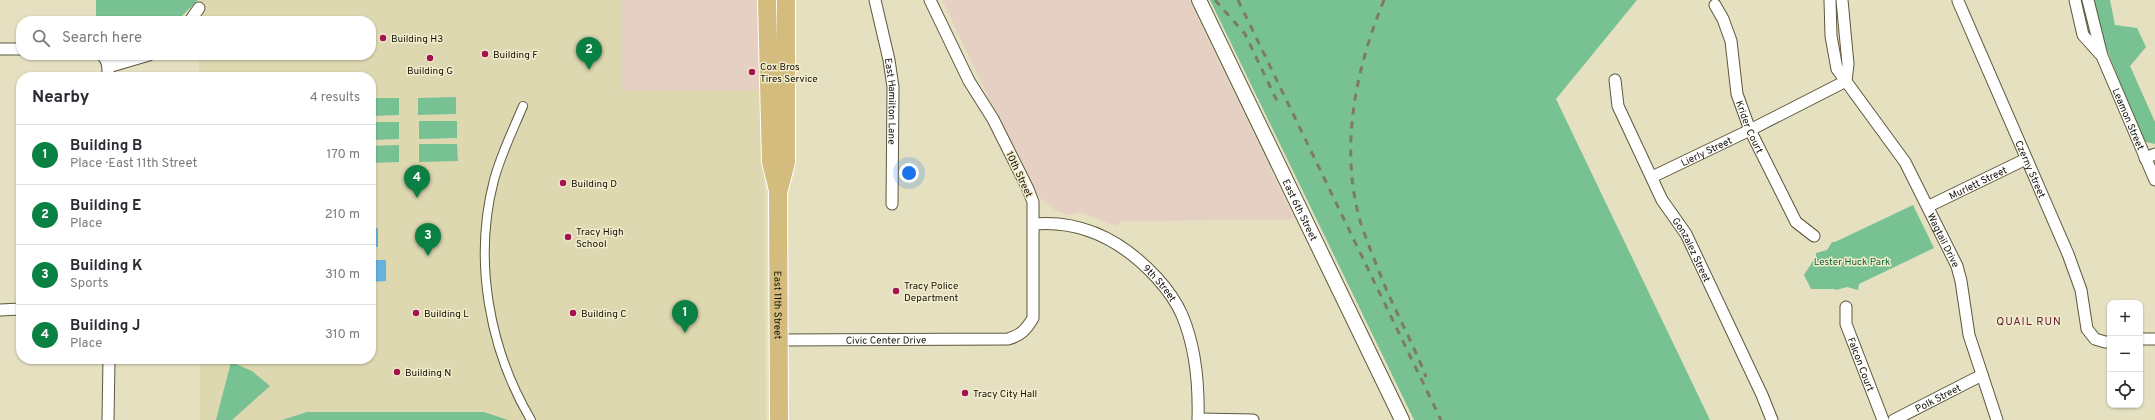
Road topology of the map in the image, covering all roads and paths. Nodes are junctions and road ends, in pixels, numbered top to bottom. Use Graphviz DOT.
graph roads {
  1 [pos="767,0"];
  2 [pos="786,0"];
  3 [pos="875,0"];
  4 [pos="930,0"];
  5 [pos="1200,0"];
  6 [pos="1830,0"];
  7 [pos="1842,0"];
  8 [pos="2076,0"];
  9 [pos="2088,0"];
  10 [pos="1958,1"];
  11 [pos="1715,5"];
  12 [pos="199,8"];
  13 [pos="193,16"];
  14 [pos="0,49"];
  15 [pos="16,49"];
  16 [pos="2102,56"];
  17 [pos="106,60"];
  18 [pos="137,60"];
  19 [pos="108,72"];
  20 [pos="1615,80"];
  21 [pos="1846,81"];
  22 [pos="523,106"];
  23 [pos="1750,130"];
  24 [pos="2150,156"];
  25 [pos="2026,159"];
  26 [pos="1652,177"];
  27 [pos="2155,180"];
  28 [pos="778,190"];
  29 [pos="892,204"];
  30 [pos="1929,206"];
  31 [pos="1034,224"];
  32 [pos="1814,236"];
  33 [pos="1846,307"];
  34 [pos="0,310"];
  35 [pos="16,310"];
  36 [pos="2143,339"];
  37 [pos="2155,339"];
  38 [pos="779,340"];
  39 [pos="992,340"];
  40 [pos="2107,342"];
  41 [pos="109,364"];
  42 [pos="1982,376"];
  43 [pos="1398,419"];
  44 [pos="108,420"];
  45 [pos="532,420"];
  46 [pos="779,420"];
  47 [pos="1199,420"];
  48 [pos="1253,420"];
  49 [pos="1772,420"];
  50 [pos="1883,420"];
  51 [pos="1894,420"];
  52 [pos="1996,420"];
  1 -- 28 [label="main road, East 11th Street"];
  2 -- 28 [label="main road, East 11th Street"];
  3 -- 29 [label="street, East Hamilton Lane"];
  4 -- 31 [label="street, 10th Street"];
  5 -- 43 [label="street, East 6th Street"];
  6 -- 21 [label="street, Wagtail Drive"];
  7 -- 21 [label="street"];
  8 -- 16 [label="street, Leamon Street"];
  9 -- 16 [label="street, Leamon Street"];
  10 -- 25 [label="street, Czerny Street"];
  11 -- 23 [label="street, Krider Court"];
  12 -- 13 [label="street"];
  14 -- 15 [label="street"];
  16 -- 24 [label="street, Leamon Street"];
  17 -- 19 [label="street"];
  18 -- 19 [label="street"];
  20 -- 26 [label="street, Gonzalez Street"];
  21 -- 23 [label="street, Lierly Street"];
  21 -- 30 [label="street, Wagtail Drive"];
  22 -- 45 [label="street"];
  23 -- 26 [label="street, Lierly Street"];
  23 -- 32 [label="street, Krider Court"];
  24 -- 27 [label="street, Leamon Street"];
  25 -- 30 [label="street, Murlett Street"];
  25 -- 40 [label="street, Czerny Street"];
  26 -- 49 [label="street, Gonzalez Street"];
  28 -- 38 [label="main road, East 11th Street"];
  30 -- 42 [label="street, Wagtail Drive"];
  31 -- 39 [label="street, 10th Street"];
  31 -- 47 [label="street, 9th Street"];
  33 -- 50 [label="street, Falcon Court"];
  34 -- 35 [label="street"];
  36 -- 37 [label="street"];
  38 -- 39 [label="street, Civic Center Drive"];
  38 -- 46 [label="main road, East 11th Street"];
  41 -- 44 [label="street"];
  42 -- 51 [label="street, Polk Street"];
  42 -- 52 [label="street, Wagtail Drive"];
  47 -- 48 [label="street"];
}
